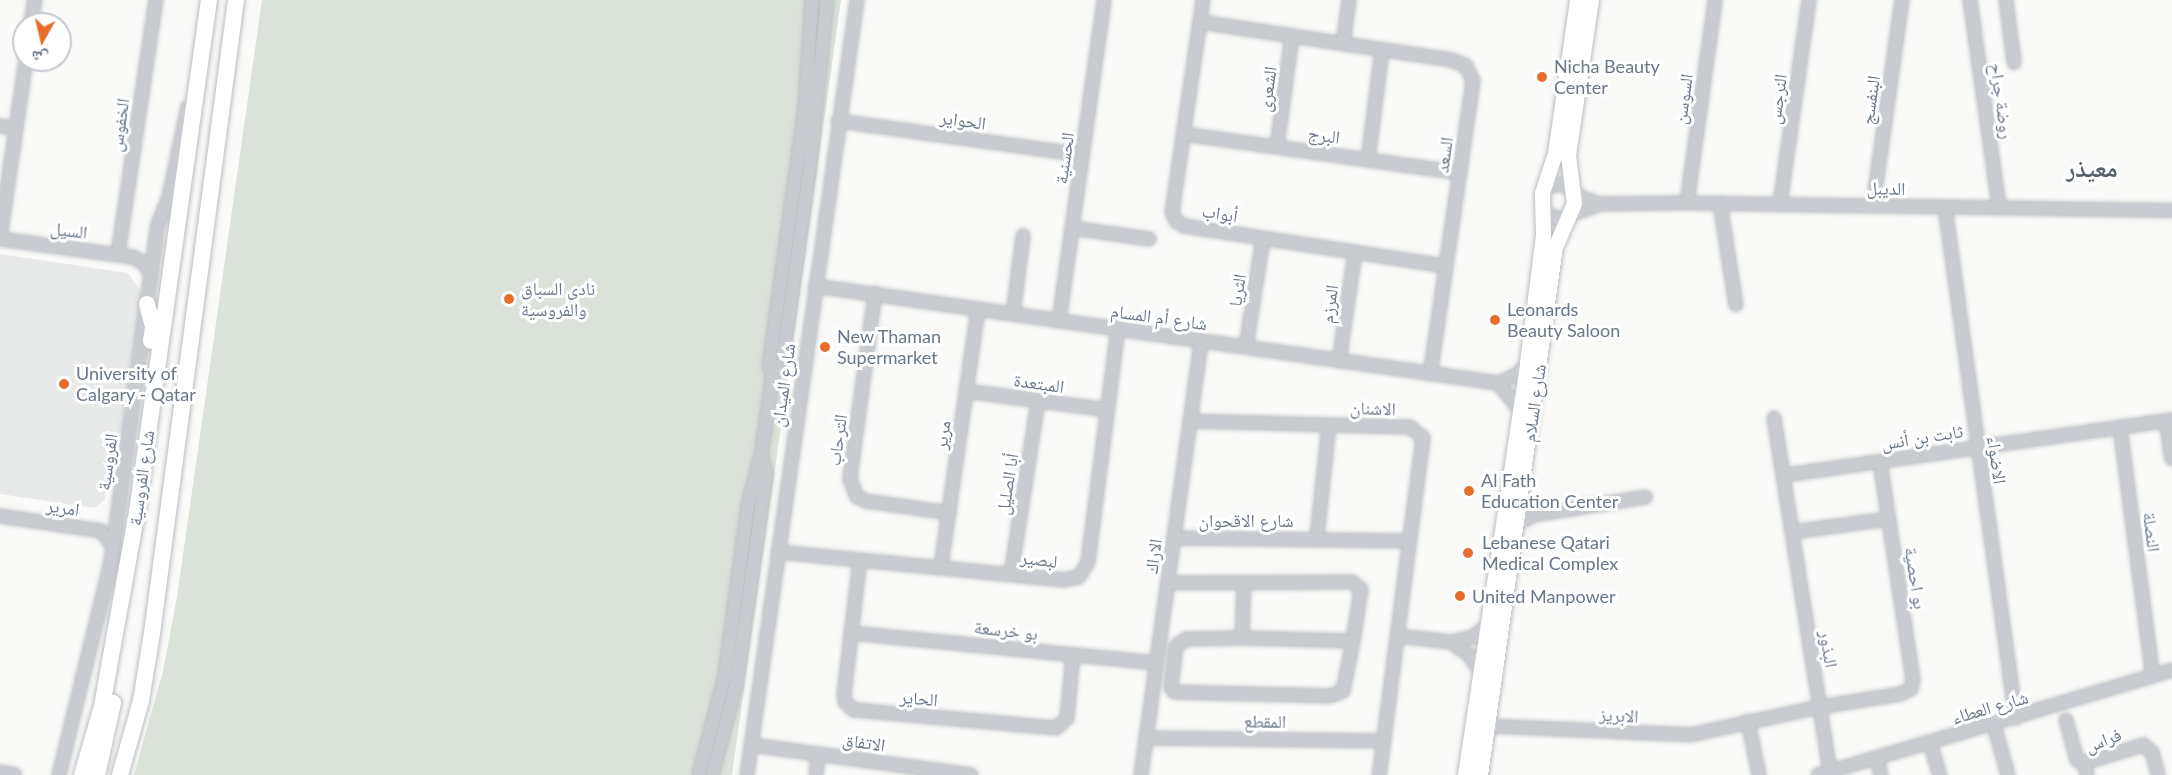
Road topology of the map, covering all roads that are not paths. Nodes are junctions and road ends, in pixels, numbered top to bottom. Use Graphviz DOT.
graph roads {
  1 [pos="156,0"];
  2 [pos="209,0"];
  3 [pos="236,0"];
  4 [pos="812,0"];
  5 [pos="827,0"];
  6 [pos="857,0"];
  7 [pos="1104,0"];
  8 [pos="1203,0"];
  9 [pos="1349,0"];
  10 [pos="1577,0"];
  11 [pos="1591,0"];
  12 [pos="1715,0"];
  13 [pos="1809,0"];
  14 [pos="1902,0"];
  15 [pos="1970,0"];
  16 [pos="2006,0"];
  17 [pos="1200,22"];
  18 [pos="1292,36"];
  19 [pos="1343,44"];
  20 [pos="1382,50"];
  21 [pos="2014,62"];
  22 [pos="24,72"];
  23 [pos="196,83"];
  24 [pos="838,121"];
  25 [pos="0,126"];
  26 [pos="15,129"];
  27 [pos="1184,134"];
  28 [pos="1277,147"];
  29 [pos="1082,155"];
  30 [pos="1368,160"];
  31 [pos="1460,173"];
  32 [pos="1543,187"];
  33 [pos="1572,188"];
  34 [pos="1687,203"];
  35 [pos="1720,203"];
  36 [pos="1600,204"];
  37 [pos="1780,204"];
  38 [pos="1873,206"];
  39 [pos="1945,207"];
  40 [pos="1999,207"];
  41 [pos="1541,211"];
  42 [pos="2172,211"];
  43 [pos="1568,216"];
  44 [pos="1072,228"];
  45 [pos="1023,236"];
  46 [pos="1263,238"];
  47 [pos="0,239"];
  48 [pos="1149,239"];
  49 [pos="156,243"];
  50 [pos="1355,252"];
  51 [pos="118,254"];
  52 [pos="134,257"];
  53 [pos="1446,266"];
  54 [pos="151,276"];
  55 [pos="815,286"];
  56 [pos="875,293"];
  57 [pos="147,304"];
  58 [pos="1736,305"];
  59 [pos="978,309"];
  60 [pos="1013,314"];
  61 [pos="1059,321"];
  62 [pos="1118,329"];
  63 [pos="1202,341"];
  64 [pos="1246,347"];
  65 [pos="1339,361"];
  66 [pos="1527,363"];
  67 [pos="773,374"];
  68 [pos="1430,374"];
  69 [pos="1498,383"];
  70 [pos="966,391"];
  71 [pos="1038,401"];
  72 [pos="1108,410"];
  73 [pos="1520,410"];
  74 [pos="1774,418"];
  75 [pos="1190,421"];
  76 [pos="2169,421"];
  77 [pos="1329,425"];
  78 [pos="2120,427"];
  79 [pos="1977,447"];
  80 [pos="2172,459"];
  81 [pos="1880,462"];
  82 [pos="1785,475"];
  83 [pos="1646,497"];
  84 [pos="1519,506"];
  85 [pos="0,510"];
  86 [pos="137,512"];
  87 [pos="948,513"];
  88 [pos="118,514"];
  89 [pos="1534,515"];
  90 [pos="0,516"];
  91 [pos="1888,519"];
  92 [pos="1517,523"];
  93 [pos="752,528"];
  94 [pos="1793,532"];
  95 [pos="1317,537"];
  96 [pos="1174,538"];
  97 [pos="1409,541"];
  98 [pos="113,546"];
  99 [pos="778,552"];
  100 [pos="860,560"];
  101 [pos="941,566"];
  102 [pos="1011,573"];
  103 [pos="1168,583"];
  104 [pos="1244,583"];
  105 [pos="1488,625"];
  106 [pos="852,633"];
  107 [pos="1398,636"];
  108 [pos="1242,638"];
  109 [pos="1353,640"];
  110 [pos="1450,642"];
  111 [pos="1073,655"];
  112 [pos="1157,663"];
  113 [pos="2172,670"];
  114 [pos="1481,672"];
  115 [pos="2152,676"];
  116 [pos="1900,694"];
  117 [pos="1820,707"];
  118 [pos="2016,718"];
  119 [pos="2066,720"];
  120 [pos="1748,721"];
  121 [pos="1994,725"];
  122 [pos="1487,726"];
  123 [pos="1146,738"];
  124 [pos="1384,741"];
  125 [pos="1930,743"];
  126 [pos="752,745"];
  127 [pos="818,754"];
  128 [pos="1877,758"];
  129 [pos="1482,759"];
  130 [pos="2086,769"];
  131 [pos="1830,771"];
  132 [pos="0,772"];
  133 [pos="15,775"];
  134 [pos="59,775"];
  135 [pos="86,775"];
  136 [pos="120,775"];
  137 [pos="699,775"];
  138 [pos="712,775"];
  139 [pos="747,775"];
  140 [pos="816,775"];
  141 [pos="971,775"];
  142 [pos="1141,775"];
  143 [pos="1379,775"];
  144 [pos="1465,775"];
  145 [pos="1480,775"];
  146 [pos="1487,775"];
  147 [pos="1759,775"];
  148 [pos="1818,775"];
  149 [pos="1881,775"];
  150 [pos="1940,775"];
  151 [pos="2008,775"];
  152 [pos="2158,775"];
  1 -- 51 [label="street, الخفوس"];
  2 -- 23 [label="highway, شارع الفروسية"];
  3 -- 136 [label="highway, شارع الفروسية"];
  4 -- 67 [label="street"];
  5 -- 67 [label="street"];
  6 -- 24 [label="street, شارع الميدان"];
  7 -- 29 [label="street, الحسنية"];
  8 -- 17 [label="street, أبواب"];
  9 -- 19 [label="street"];
  10 -- 32 [label="main road, شارع السلام"];
  11 -- 33 [label="main road, شارع السلام"];
  12 -- 34 [label="street, السوسن"];
  13 -- 37 [label="street, النرجس"];
  14 -- 38 [label="street, البنفسج"];
  15 -- 40 [label="street, روضة جراح"];
  16 -- 21 [label="street"];
  17 -- 18 [label="street, السعد"];
  17 -- 27 [label="street, أبواب"];
  18 -- 19 [label="street, السعد"];
  18 -- 28 [label="street, الشعرى"];
  19 -- 20 [label="street, السعد"];
  20 -- 30 [label="street"];
  20 -- 31 [label="street, السعد"];
  22 -- 26 [label="street"];
  23 -- 49 [label="street, الفروسية"];
  23 -- 86 [label="highway, شارع الفروسية"];
  24 -- 29 [label="street, الحواير"];
  24 -- 55 [label="street, شارع الميدان"];
  25 -- 26 [label="street"];
  26 -- 47 [label="street"];
  27 -- 28 [label="street, البرج"];
  27 -- 46 [label="street, أبواب"];
  28 -- 30 [label="street, البرج"];
  29 -- 44 [label="street, الحسنية"];
  30 -- 31 [label="street, البرج"];
  31 -- 53 [label="street, السعد"];
  32 -- 33 [label="street, الديبل"];
  32 -- 41 [label="main road, شارع السلام"];
  33 -- 36 [label="street, الديبل"];
  33 -- 43 [label="main road, شارع السلام"];
  34 -- 35 [label="street, الديبل"];
  34 -- 36 [label="street, الديبل"];
  35 -- 37 [label="street, الديبل"];
  35 -- 58 [label="street"];
  36 -- 43 [label="street, الديبل"];
  37 -- 38 [label="street, الديبل"];
  38 -- 39 [label="street, الديبل"];
  39 -- 40 [label="street, الديبل"];
  39 -- 79 [label="street, الاضواء"];
  40 -- 42 [label="street, الديبل"];
  41 -- 43 [label="street"];
  41 -- 66 [label="main road, شارع السلام"];
  43 -- 84 [label="main road, شارع السلام"];
  44 -- 48 [label="street"];
  44 -- 61 [label="street, الحسنية"];
  45 -- 60 [label="street"];
  46 -- 50 [label="street, أبواب"];
  46 -- 64 [label="street, الثريا"];
  47 -- 51 [label="street, السيل"];
  49 -- 52 [label="street"];
  49 -- 54 [label="street, الفروسية"];
  50 -- 53 [label="street, أبواب"];
  50 -- 65 [label="street, المرزم"];
  51 -- 52 [label="street, السيل"];
  52 -- 54 [label="street"];
  53 -- 68 [label="street, السعد"];
  54 -- 57 [label="street, الفروسية"];
  55 -- 56 [label="street, شارع أم المسام"];
  55 -- 99 [label="street, شارع الميدان"];
  56 -- 59 [label="street, شارع أم المسام"];
  56 -- 87 [label="street, الترحاب"];
  57 -- 86 [label="highway"];
  57 -- 88 [label="street, الفروسية"];
  59 -- 60 [label="street, شارع أم المسام"];
  59 -- 70 [label="street, مرير"];
  60 -- 61 [label="street, شارع أم المسام"];
  61 -- 62 [label="street, شارع أم المسام"];
  62 -- 63 [label="street, شارع أم المسام"];
  62 -- 72 [label="street, لبصير"];
  63 -- 64 [label="street, شارع أم المسام"];
  63 -- 75 [label="street, الاراك"];
  64 -- 65 [label="street, شارع أم المسام"];
  65 -- 68 [label="street, شارع أم المسام"];
  66 -- 69 [label="street"];
  66 -- 73 [label="main road, شارع السلام"];
  67 -- 93 [label="street"];
  68 -- 69 [label="street, شارع أم المسام"];
  69 -- 73 [label="street"];
  70 -- 71 [label="street, المبتعدة"];
  70 -- 87 [label="street, مرير"];
  71 -- 72 [label="street, المبتعدة"];
  71 -- 102 [label="street, أبا الصليل"];
  72 -- 102 [label="street, لبصير"];
  73 -- 105 [label="main road, شارع السلام"];
  74 -- 82 [label="street, البذور"];
  75 -- 77 [label="street, الاشنان"];
  75 -- 96 [label="street, الاراك"];
  76 -- 78 [label="street, ثابت بن أنس"];
  76 -- 80 [label="street"];
  77 -- 95 [label="street, شارع الاقحوان"];
  77 -- 97 [label="street, الاشنان"];
  78 -- 79 [label="street, ثابت بن أنس"];
  78 -- 115 [label="street, النصلة"];
  79 -- 81 [label="street, ثابت بن أنس"];
  79 -- 118 [label="street, الاضواء"];
  81 -- 82 [label="street, ثابت بن أنس"];
  81 -- 91 [label="street, بو احصية"];
  82 -- 94 [label="street, البذور"];
  83 -- 89 [label="street"];
  84 -- 89 [label="street"];
  84 -- 92 [label="main road, شارع السلام"];
  85 -- 88 [label="street, امرير"];
  86 -- 135 [label="highway, شارع الفروسية"];
  87 -- 101 [label="street, مرير"];
  88 -- 98 [label="street, الفروسية"];
  89 -- 92 [label="street"];
  90 -- 98 [label="street, امرير"];
  91 -- 94 [label="street"];
  91 -- 116 [label="street, بو احصية"];
  92 -- 122 [label="main road, شارع السلام"];
  93 -- 137 [label="street"];
  93 -- 138 [label="street"];
  94 -- 117 [label="street, البذور"];
  95 -- 96 [label="street, شارع الاقحوان"];
  95 -- 97 [label="street, شارع الاقحوان"];
  96 -- 103 [label="street, الاراك"];
  97 -- 107 [label="street, الاشنان"];
  98 -- 134 [label="street, الفروسية"];
  99 -- 100 [label="street, لبصير"];
  99 -- 126 [label="street, شارع الميدان"];
  100 -- 101 [label="street, لبصير"];
  100 -- 106 [label="street, الحاير"];
  101 -- 102 [label="street, لبصير"];
  103 -- 104 [label="street"];
  103 -- 112 [label="street, الاراك"];
  104 -- 108 [label="street"];
  104 -- 109 [label="street"];
  105 -- 110 [label="street"];
  105 -- 114 [label="main road, شارع السلام"];
  106 -- 111 [label="street, بو خرسعة"];
  106 -- 111 [label="street, الحاير"];
  107 -- 110 [label="street"];
  107 -- 124 [label="street, الاشنان"];
  108 -- 109 [label="street"];
  108 -- 109 [label="street"];
  110 -- 114 [label="street"];
  111 -- 112 [label="street, بو خرسعة"];
  112 -- 123 [label="street, الاراك"];
  113 -- 115 [label="street, شارع العطاء"];
  114 -- 144 [label="main road, شارع السلام"];
  115 -- 118 [label="street, شارع العطاء"];
  116 -- 117 [label="street, الابريز"];
  117 -- 120 [label="street, الابريز"];
  117 -- 131 [label="street, البذور"];
  118 -- 121 [label="street, شارع العطاء"];
  119 -- 130 [label="street"];
  120 -- 122 [label="street, الابريز"];
  120 -- 147 [label="street"];
  121 -- 125 [label="street, شارع العطاء"];
  121 -- 151 [label="street"];
  122 -- 129 [label="main road, شارع السلام"];
  123 -- 124 [label="street, المقطع"];
  123 -- 142 [label="street, الاراك"];
  124 -- 143 [label="street, الاشنان"];
  125 -- 128 [label="street, شارع العطاء"];
  125 -- 150 [label="street"];
  126 -- 127 [label="street, الاتفاق"];
  126 -- 139 [label="street, شارع الميدان"];
  127 -- 140 [label="street"];
  127 -- 141 [label="street, الاتفاق"];
  128 -- 131 [label="street, شارع العطاء"];
  128 -- 149 [label="street"];
  129 -- 145 [label="main road, شارع السلام"];
  129 -- 146 [label="main road"];
  130 -- 152 [label="street, فراس"];
  131 -- 148 [label="street, شارع العطاء"];
  132 -- 133 [label="street"];
}
